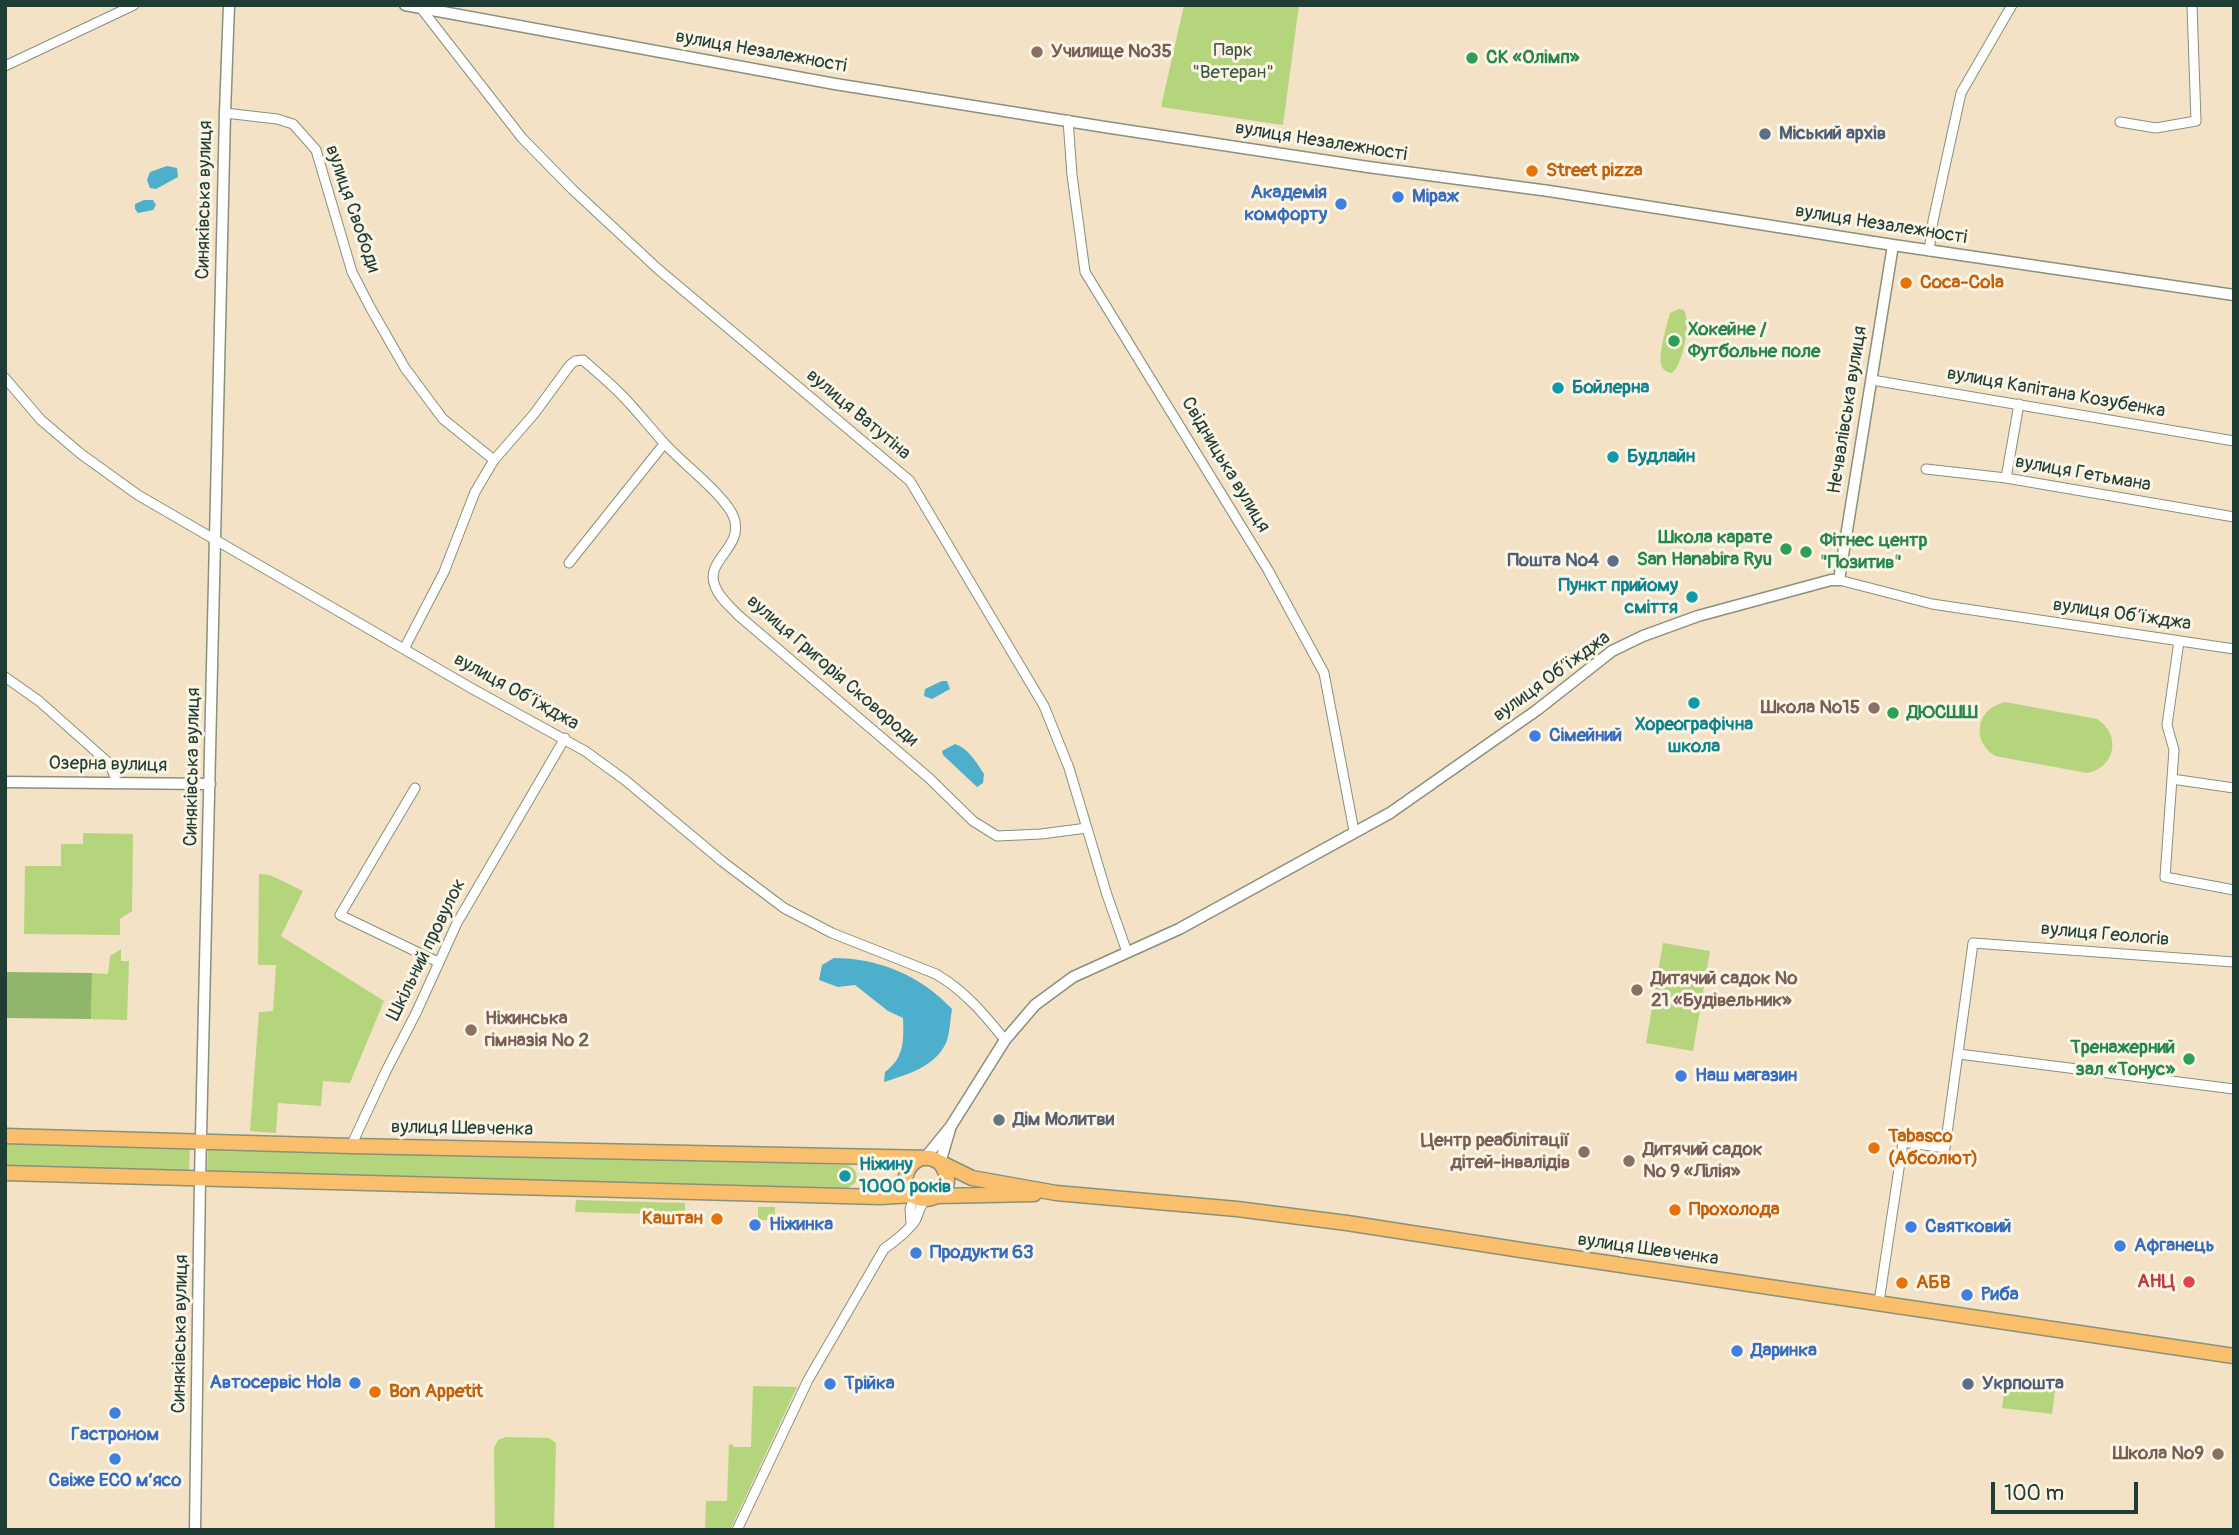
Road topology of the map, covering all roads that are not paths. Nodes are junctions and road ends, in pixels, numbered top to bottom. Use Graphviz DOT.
graph roads {
  1 [pos="134,5"];
  2 [pos="229,5"];
  3 [pos="405,5"];
  4 [pos="2012,5"];
  5 [pos="2192,5"];
  6 [pos="420,7"];
  7 [pos="5,66"];
  8 [pos="225,113"];
  9 [pos="1068,120"];
  10 [pos="2120,122"];
  11 [pos="1893,245"];
  12 [pos="1929,251"];
  13 [pos="2234,295"];
  14 [pos="5,378"];
  15 [pos="1872,380"];
  16 [pos="2019,404"];
  17 [pos="2234,441"];
  18 [pos="664,444"];
  19 [pos="494,460"];
  20 [pos="1926,469"];
  21 [pos="2006,478"];
  22 [pos="2234,517"];
  23 [pos="216,540"];
  24 [pos="569,563"];
  25 [pos="1839,580"];
  26 [pos="2179,641"];
  27 [pos="404,649"];
  28 [pos="2234,649"];
  29 [pos="5,677"];
  30 [pos="565,738"];
  31 [pos="2172,779"];
  32 [pos="5,782"];
  33 [pos="117,783"];
  34 [pos="210,784"];
  35 [pos="415,788"];
  36 [pos="2234,788"];
  37 [pos="1087,828"];
  38 [pos="1354,831"];
  39 [pos="2234,890"];
  40 [pos="1127,952"];
  41 [pos="438,962"];
  42 [pos="2234,962"];
  43 [pos="1005,1040"];
  44 [pos="1959,1054"];
  45 [pos="2234,1089"];
  46 [pos="951,1126"];
  47 [pos="5,1136"];
  48 [pos="201,1141"];
  49 [pos="351,1146"];
  50 [pos="922,1158"];
  51 [pos="941,1164"];
  52 [pos="5,1173"];
  53 [pos="200,1178"];
  54 [pos="1056,1193"];
  55 [pos="923,1197"];
  56 [pos="1879,1302"];
  57 [pos="2234,1356"];
  58 [pos="195,1530"];
  59 [pos="737,1530"];
  1 -- 7 [label="street"];
  2 -- 8 [label="street, Синяківська вулиця"];
  3 -- 6 [label="street, вулиця Незалежності"];
  4 -- 12 [label="street"];
  5 -- 10 [label="street"];
  6 -- 9 [label="street, вулиця Незалежності"];
  6 -- 37 [label="street, вулиця Ватутіна"];
  8 -- 19 [label="street, вулиця Свободи"];
  8 -- 23 [label="street, Синяківська вулиця"];
  9 -- 11 [label="street, вулиця Незалежності"];
  9 -- 38 [label="street, Свідницька вулиця"];
  11 -- 12 [label="street, вулиця Незалежності"];
  11 -- 15 [label="street, Нечвалівська вулиця"];
  12 -- 13 [label="street, вулиця Незалежності"];
  14 -- 23 [label="street, вулиця Обʼїжджа"];
  15 -- 16 [label="street, вулиця Капітана Козубенка"];
  15 -- 25 [label="street, Нечвалівська вулиця"];
  16 -- 17 [label="street, вулиця Капітана Козубенка"];
  16 -- 21 [label="street"];
  18 -- 19 [label="street, вулиця Григорія Сковороди"];
  18 -- 24 [label="street"];
  18 -- 37 [label="street, вулиця Григорія Сковороди"];
  19 -- 27 [label="street, вулиця Григорія Сковороди"];
  20 -- 21 [label="street, вулиця Гетьмана"];
  21 -- 22 [label="street, вулиця Гетьмана"];
  23 -- 27 [label="street, вулиця Обʼїжджа"];
  23 -- 34 [label="street, Синяківська вулиця"];
  25 -- 26 [label="street, вулиця Обʼїжджа"];
  25 -- 38 [label="street, вулиця Обʼїжджа"];
  26 -- 28 [label="street, вулиця Обʼїжджа"];
  26 -- 31 [label="street"];
  27 -- 30 [label="street, вулиця Обʼїжджа"];
  29 -- 33 [label="street"];
  30 -- 41 [label="street, Шкільний провулок"];
  30 -- 43 [label="street, вулиця Обʼїжджа"];
  31 -- 36 [label="street"];
  31 -- 39 [label="street"];
  32 -- 33 [label="street, Озерна вулиця"];
  33 -- 34 [label="street, Озерна вулиця"];
  34 -- 48 [label="street, Синяківська вулиця"];
  35 -- 41 [label="street"];
  37 -- 40 [label="street, вулиця Ватутіна"];
  38 -- 40 [label="street, вулиця Обʼїжджа"];
  40 -- 43 [label="street, вулиця Обʼїжджа"];
  41 -- 49 [label="street, Шкільний провулок"];
  42 -- 44 [label="street, вулиця Геологів"];
  43 -- 46 [label="street, вулиця Обʼїжджа"];
  44 -- 45 [label="street"];
  44 -- 56 [label="street"];
  46 -- 50 [label="street, вулиця Обʼїжджа"];
  46 -- 51 [label="street, вулиця Обʼїжджа"];
  47 -- 48 [label="main road, вулиця Шевченка"];
  48 -- 49 [label="main road, вулиця Шевченка"];
  48 -- 53 [label="street, Синяківська вулиця"];
  49 -- 50 [label="main road, вулиця Шевченка"];
  50 -- 51 [label="main road"];
  50 -- 55 [label="main road"];
  51 -- 54 [label="main road, вулиця Шевченка"];
  51 -- 55 [label="main road"];
  52 -- 53 [label="main road, вулиця Шевченка"];
  53 -- 55 [label="main road, вулиця Шевченка"];
  53 -- 58 [label="street, Синяківська вулиця"];
  54 -- 55 [label="main road, вулиця Шевченка"];
  54 -- 56 [label="main road, вулиця Шевченка"];
  55 -- 59 [label="street"];
  56 -- 57 [label="main road, вулиця Шевченка"];
}
